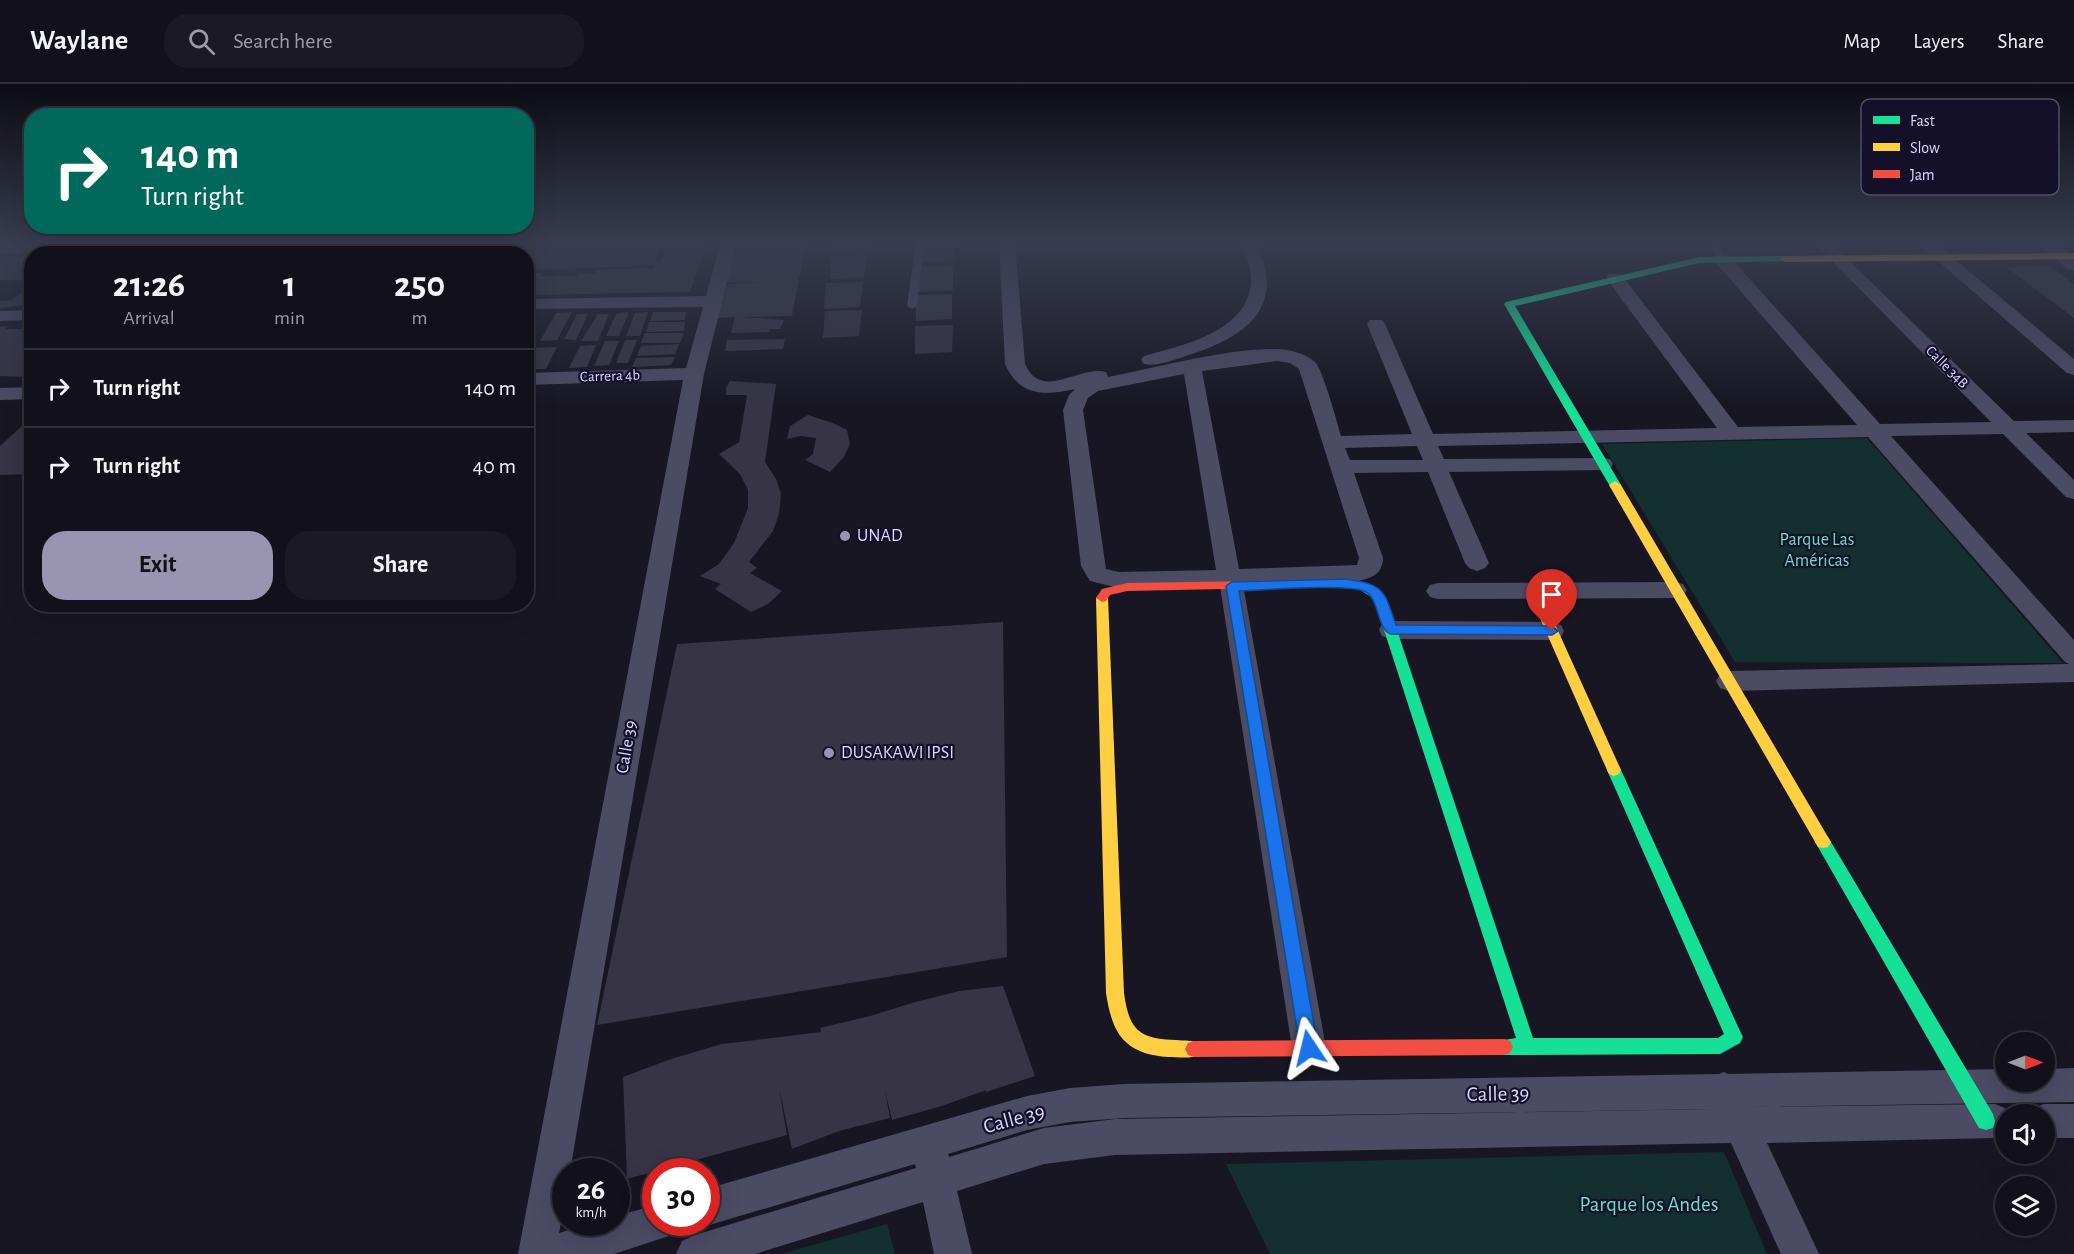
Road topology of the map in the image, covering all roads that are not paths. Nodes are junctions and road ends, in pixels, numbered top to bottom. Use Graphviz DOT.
graph roads {
  1 [pos="714,297"];
  2 [pos="913,297"];
  3 [pos="1011,297"];
  4 [pos="1256,297"];
  5 [pos="1539,297"];
  6 [pos="1629,297"];
  7 [pos="1758,297"];
  8 [pos="1876,297"];
  9 [pos="1988,297"];
  10 [pos="713,301"];
  11 [pos="534,304"];
  12 [pos="912,306"];
  13 [pos="24,315"];
  14 [pos="0,316"];
  15 [pos="1376,324"];
  16 [pos="1192,367"];
  17 [pos="2074,369"];
  18 [pos="694,374"];
  19 [pos="534,379"];
  20 [pos="24,393"];
  21 [pos="0,394"];
  22 [pos="2074,426"];
  23 [pos="2008,428"];
  24 [pos="1874,431"];
  25 [pos="1732,434"];
  26 [pos="1586,436"];
  27 [pos="1425,440"];
  28 [pos="1333,442"];
  29 [pos="1602,464"];
  30 [pos="1436,465"];
  31 [pos="1341,467"];
  32 [pos="2074,492"];
  33 [pos="1477,563"];
  34 [pos="1231,582"];
  35 [pos="1675,590"];
  36 [pos="1438,591"];
  37 [pos="1534,591"];
  38 [pos="1391,630"];
  39 [pos="1552,631"];
  40 [pos="2074,656"];
  41 [pos="2074,673"];
  42 [pos="1729,681"];
  43 [pos="1527,1046"];
  44 [pos="1309,1048"];
  45 [pos="2074,1085"];
  46 [pos="1966,1087"];
  47 [pos="1724,1089"];
  48 [pos="1995,1120"];
  49 [pos="1995,1121"];
  50 [pos="2055,1121"];
  51 [pos="2074,1121"];
  52 [pos="1742,1127"];
  53 [pos="928,1143"];
  54 [pos="936,1179"];
  55 [pos="720,1204"];
  56 [pos="642,1227"];
  57 [pos="537,1254"];
  58 [pos="552,1254"];
  59 [pos="695,1254"];
  60 [pos="953,1254"];
  61 [pos="1800,1254"];
  1 -- 10 [label="street, Calle 39"];
  2 -- 12 [label="lane"];
  3 -- 4 [label="street"];
  5 -- 26 [label="street"];
  6 -- 25 [label="street"];
  7 -- 24 [label="street"];
  8 -- 23 [label="street, Calle 34B"];
  9 -- 17 [label="street"];
  10 -- 11 [label="street"];
  10 -- 18 [label="street, Calle 39"];
  13 -- 14 [label="street"];
  15 -- 27 [label="street"];
  16 -- 28 [label="street"];
  16 -- 34 [label="street"];
  16 -- 34 [label="street"];
  18 -- 19 [label="street, Carrera 4b"];
  18 -- 57 [label="street, Calle 39"];
  20 -- 21 [label="street"];
  22 -- 23 [label="street"];
  23 -- 24 [label="street"];
  23 -- 32 [label="street, Calle 34B"];
  24 -- 25 [label="street"];
  24 -- 40 [label="street"];
  25 -- 26 [label="street"];
  26 -- 27 [label="street"];
  26 -- 29 [label="street"];
  27 -- 28 [label="street"];
  27 -- 30 [label="street"];
  28 -- 31 [label="street"];
  29 -- 30 [label="street"];
  29 -- 35 [label="street"];
  30 -- 31 [label="street"];
  30 -- 33 [label="street"];
  31 -- 34 [label="street"];
  34 -- 38 [label="street"];
  34 -- 44 [label="street"];
  34 -- 44 [label="street"];
  35 -- 37 [label="street"];
  35 -- 42 [label="street"];
  36 -- 37 [label="street"];
  37 -- 39 [label="street"];
  38 -- 39 [label="street"];
  38 -- 43 [label="street"];
  39 -- 43 [label="street"];
  41 -- 42 [label="street"];
  42 -- 46 [label="street"];
  43 -- 44 [label="street"];
  45 -- 46 [label="street, Calle 39"];
  46 -- 47 [label="street, Calle 39"];
  46 -- 48 [label="street"];
  47 -- 52 [label="street"];
  47 -- 53 [label="street, Calle 39"];
  49 -- 52 [label="street, Calle 39"];
  50 -- 51 [label="street"];
  52 -- 54 [label="street, Calle 39"];
  52 -- 61 [label="street"];
  53 -- 54 [label="street"];
  53 -- 55 [label="street, Calle 39"];
  54 -- 59 [label="street, Calle 39"];
  54 -- 60 [label="street"];
  56 -- 58 [label="street"];
}
